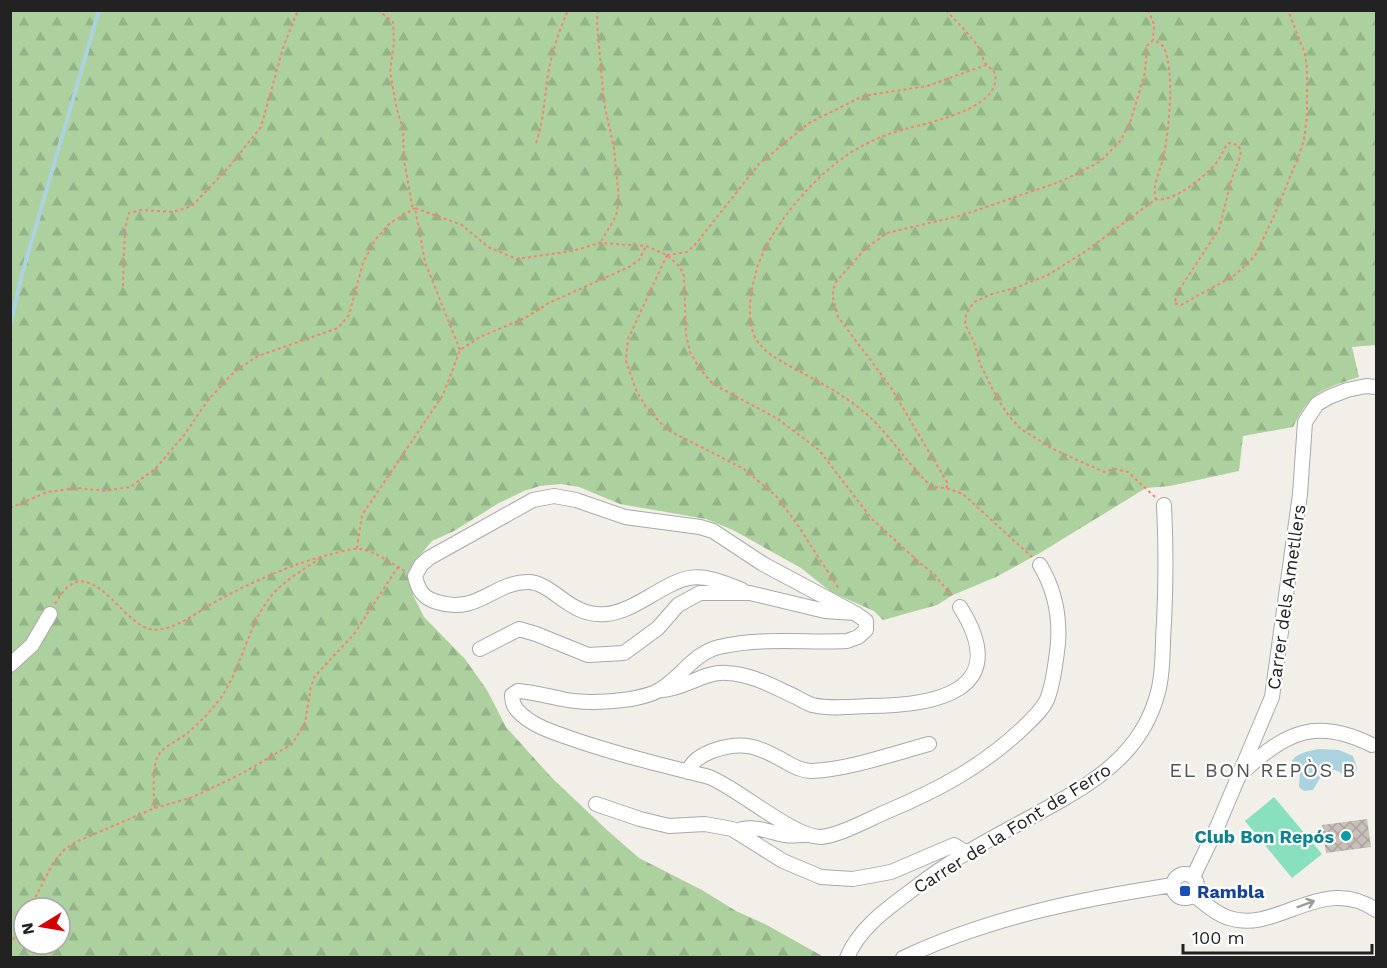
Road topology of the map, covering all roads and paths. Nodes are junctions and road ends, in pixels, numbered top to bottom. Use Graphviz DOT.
graph roads {
  1 [pos="298,10"];
  2 [pos="378,10"];
  3 [pos="568,10"];
  4 [pos="598,10"];
  5 [pos="946,10"];
  6 [pos="1148,10"];
  7 [pos="1288,10"];
  8 [pos="1153,40"];
  9 [pos="986,64"];
  10 [pos="536,143"];
  11 [pos="1156,199"];
  12 [pos="414,209"];
  13 [pos="600,243"];
  14 [pos="646,246"];
  15 [pos="667,255"];
  16 [pos="123,286"];
  17 [pos="460,350"];
  18 [pos="1377,387"];
  19 [pos="946,488"];
  20 [pos="1164,505"];
  21 [pos="10,508"];
  22 [pos="357,548"];
  23 [pos="324,556"];
  24 [pos="1040,566"];
  25 [pos="750,594"];
  26 [pos="843,595"];
  27 [pos="960,607"];
  28 [pos="855,613"];
  29 [pos="50,614"];
  30 [pos="480,649"];
  31 [pos="10,665"];
  32 [pos="660,691"];
  33 [pos="1374,743"];
  34 [pos="929,744"];
  35 [pos="1377,759"];
  36 [pos="688,772"];
  37 [pos="1240,775"];
  38 [pos="596,804"];
  39 [pos="155,807"];
  40 [pos="736,831"];
  41 [pos="810,835"];
  42 [pos="967,853"];
  43 [pos="1193,877"];
  44 [pos="1173,885"];
  45 [pos="1194,895"];
  46 [pos="36,896"];
  47 [pos="1377,910"];
  48 [pos="847,957"];
  49 [pos="903,957"];
  1 -- 16 [label="path"];
  2 -- 12 [label="path"];
  3 -- 10 [label="path"];
  4 -- 13 [label="path"];
  5 -- 9 [label="path"];
  6 -- 8 [label="path"];
  7 -- 11 [label="path"];
  8 -- 11 [label="path"];
  8 -- 19 [label="path"];
  9 -- 15 [label="path"];
  9 -- 19 [label="path"];
  11 -- 20 [label="path"];
  12 -- 13 [label="path"];
  12 -- 17 [label="path"];
  12 -- 21 [label="path"];
  13 -- 14 [label="path"];
  14 -- 15 [label="path"];
  14 -- 17 [label="path"];
  15 -- 26 [label="path"];
  15 -- 27 [label="path"];
  17 -- 22 [label="path"];
  18 -- 37 [label="street, Carrer dels Ametllers"];
  19 -- 24 [label="path"];
  20 -- 42 [label="street, Carrer de la Font de Ferro"];
  22 -- 23 [label="path"];
  22 -- 39 [label="path"];
  23 -- 29 [label="path"];
  23 -- 39 [label="path"];
  24 -- 41 [label="street"];
  25 -- 28 [label="street"];
  25 -- 28 [label="street"];
  25 -- 30 [label="street"];
  27 -- 32 [label="street"];
  28 -- 32 [label="street"];
  29 -- 31 [label="street"];
  32 -- 36 [label="street"];
  33 -- 35 [label="street"];
  33 -- 37 [label="street"];
  34 -- 36 [label="street"];
  36 -- 41 [label="street"];
  37 -- 43 [label="street, Carrer dels Ametllers"];
  38 -- 40 [label="street"];
  39 -- 46 [label="path"];
  40 -- 41 [label="street"];
  40 -- 42 [label="street"];
  42 -- 48 [label="street, Carrer de la Font de Ferro"];
  43 -- 44 [label="street"];
  43 -- 45 [label="street"];
  44 -- 45 [label="street"];
  44 -- 49 [label="street"];
  45 -- 47 [label="street, one-way"];
}
